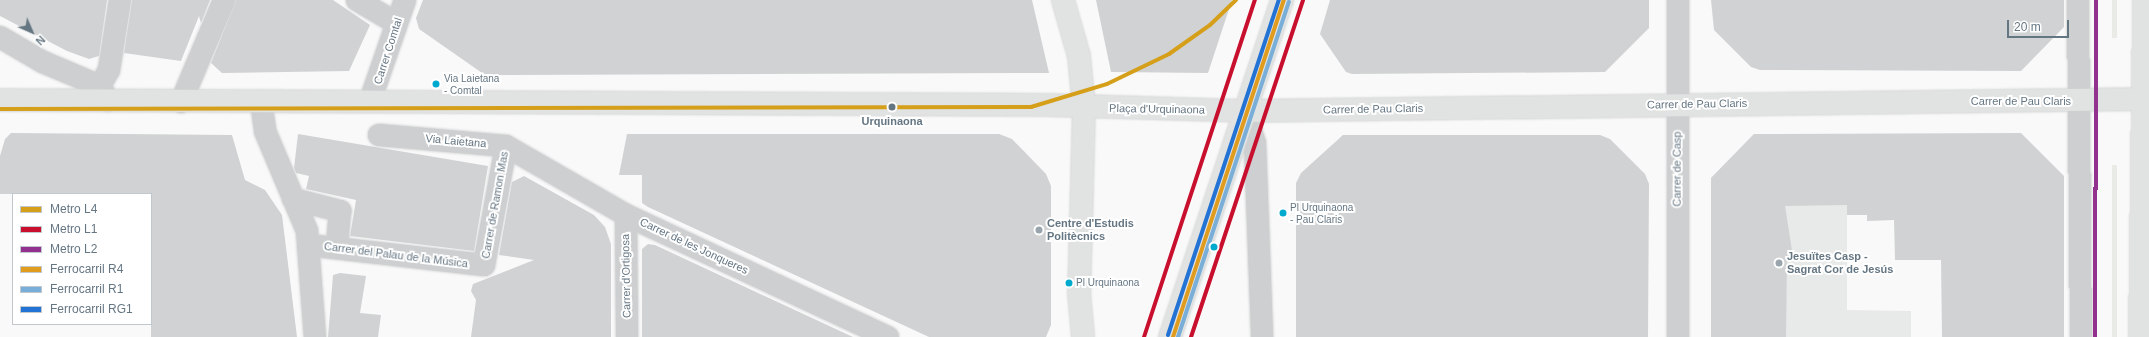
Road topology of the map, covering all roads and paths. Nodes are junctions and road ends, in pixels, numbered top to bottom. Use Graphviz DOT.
graph roads {
  1 [pos="120,0"];
  2 [pos="224,0"];
  3 [pos="357,0"];
  4 [pos="405,0"];
  5 [pos="1063,0"];
  6 [pos="1282,0"];
  7 [pos="1678,0"];
  8 [pos="2078,0"];
  9 [pos="2144,0"];
  10 [pos="396,23"];
  11 [pos="0,37"];
  12 [pos="104,93"];
  13 [pos="2146,99"];
  14 [pos="0,100"];
  15 [pos="2078,100"];
  16 [pos="261,101"];
  17 [pos="181,102"];
  18 [pos="370,102"];
  19 [pos="1677,105"];
  20 [pos="1084,108"];
  21 [pos="1245,111"];
  22 [pos="379,135"];
  23 [pos="506,146"];
  24 [pos="293,199"];
  25 [pos="626,214"];
  26 [pos="308,245"];
  27 [pos="337,248"];
  28 [pos="484,265"];
  29 [pos="1080,334"];
  30 [pos="315,337"];
  31 [pos="627,337"];
  32 [pos="888,337"];
  33 [pos="1170,337"];
  34 [pos="1262,337"];
  35 [pos="1678,337"];
  36 [pos="2081,337"];
  37 [pos="2140,337"];
  1 -- 12 [label="street"];
  2 -- 17 [label="street"];
  3 -- 10 [label="street"];
  4 -- 10 [label="street, Carrer Comtal"];
  5 -- 20 [label="main road"];
  6 -- 21 [label="main road"];
  7 -- 19 [label="street, Carrer de Casp"];
  8 -- 15 [label="street"];
  9 -- 13 [label="main road"];
  10 -- 18 [label="street, Carrer Comtal"];
  11 -- 12 [label="street"];
  12 -- 14 [label="main road"];
  12 -- 17 [label="main road"];
  13 -- 15 [label="main road, Carrer de Pau Claris"];
  13 -- 37 [label="main road"];
  15 -- 19 [label="main road, Carrer de Pau Claris"];
  15 -- 36 [label="street"];
  16 -- 17 [label="main road"];
  16 -- 18 [label="main road"];
  16 -- 24 [label="street"];
  18 -- 20 [label="main road"];
  19 -- 21 [label="main road, Carrer de Pau Claris"];
  19 -- 35 [label="street, Carrer de Casp"];
  20 -- 21 [label="main road, Plaça d'Urquinaona"];
  20 -- 29 [label="main road"];
  21 -- 33 [label="main road"];
  21 -- 34 [label="street"];
  22 -- 23 [label="street, Via Laietana"];
  23 -- 25 [label="street, Carrer de les Jonqueres"];
  23 -- 28 [label="street, Carrer de Ramon Mas"];
  24 -- 26 [label="street"];
  24 -- 27 [label="street"];
  25 -- 31 [label="street, Carrer d'Ortigosa"];
  25 -- 32 [label="street, Carrer de les Jonqueres"];
  26 -- 27 [label="street, Carrer del Palau de la Música"];
  26 -- 30 [label="street"];
  27 -- 28 [label="street, Carrer del Palau de la Música"];
}
